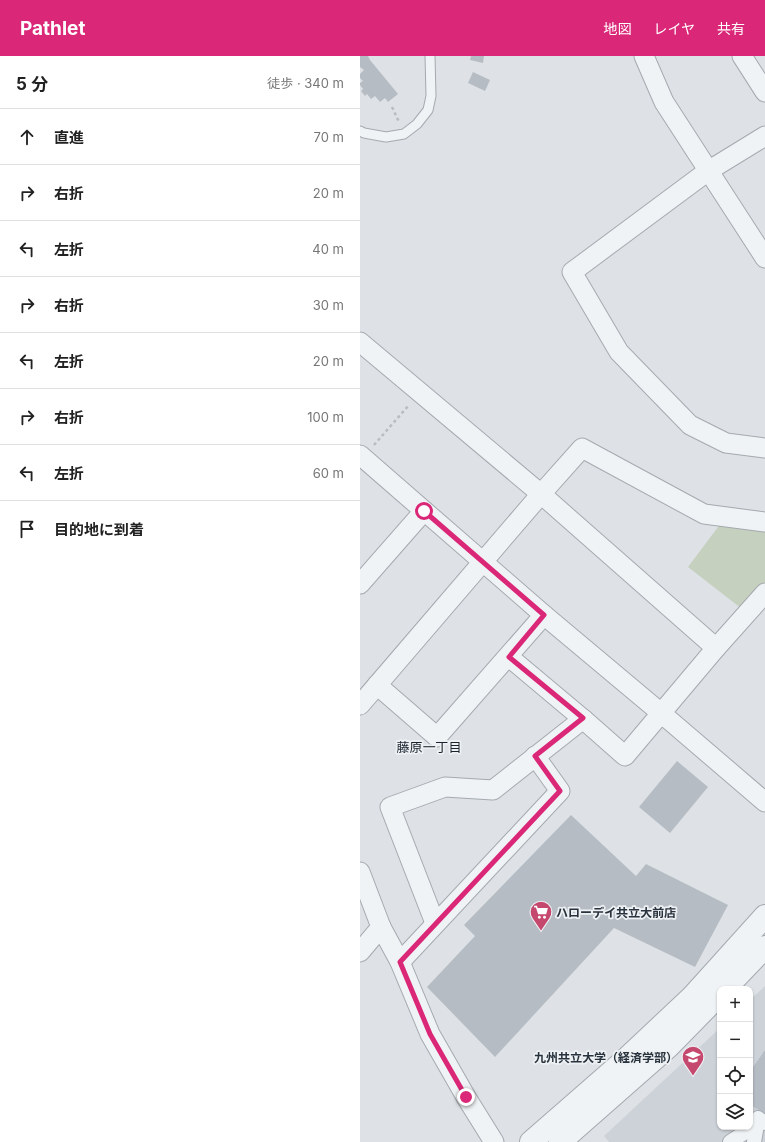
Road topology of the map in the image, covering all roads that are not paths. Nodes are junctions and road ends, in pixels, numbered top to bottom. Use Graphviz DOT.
graph roads {
  1 [pos="430,56"];
  2 [pos="644,56"];
  3 [pos="742,56"];
  4 [pos="765,92"];
  5 [pos="360,131"];
  6 [pos="765,136"];
  7 [pos="708,171"];
  8 [pos="765,258"];
  9 [pos="360,342"];
  10 [pos="765,448"];
  11 [pos="361,458"];
  12 [pos="541,494"];
  13 [pos="424,511"];
  14 [pos="765,522"];
  15 [pos="484,562"];
  16 [pos="360,584"];
  17 [pos="765,593"];
  18 [pos="544,615"];
  19 [pos="716,648"];
  20 [pos="509,657"];
  21 [pos="377,685"];
  22 [pos="360,705"];
  23 [pos="661,713"];
  24 [pos="583,718"];
  25 [pos="535,756"];
  26 [pos="765,802"];
  27 [pos="360,872"];
  28 [pos="765,916"];
  29 [pos="435,923"];
  30 [pos="382,927"];
  31 [pos="765,947"];
  32 [pos="360,952"];
  33 [pos="400,962"];
  34 [pos="728,986"];
  35 [pos="717,997"];
  36 [pos="761,1121"];
  37 [pos="564,1141"];
  38 [pos="494,1142"];
  39 [pos="531,1142"];
  40 [pos="730,1142"];
  41 [pos="754,1142"];
  1 -- 5 [label="lane"];
  2 -- 7 [label="street"];
  3 -- 4 [label="street"];
  6 -- 7 [label="street"];
  7 -- 8 [label="street"];
  7 -- 10 [label="street"];
  9 -- 12 [label="street"];
  11 -- 13 [label="street"];
  12 -- 14 [label="street"];
  12 -- 15 [label="street"];
  12 -- 19 [label="street"];
  13 -- 15 [label="street"];
  13 -- 16 [label="street"];
  15 -- 18 [label="street"];
  15 -- 21 [label="street"];
  17 -- 19 [label="street"];
  18 -- 20 [label="street"];
  18 -- 23 [label="street"];
  19 -- 23 [label="street"];
  20 -- 21 [label="street"];
  20 -- 24 [label="street"];
  21 -- 22 [label="street"];
  23 -- 24 [label="street"];
  23 -- 26 [label="street"];
  24 -- 25 [label="street"];
  25 -- 29 [label="street"];
  25 -- 29 [label="street"];
  27 -- 30 [label="street"];
  28 -- 39 [label="street"];
  29 -- 33 [label="street"];
  30 -- 32 [label="street"];
  30 -- 33 [label="street"];
  31 -- 34 [label="street"];
  33 -- 38 [label="street"];
  35 -- 37 [label="street"];
  36 -- 40 [label="street"];
  36 -- 41 [label="street"];
}
